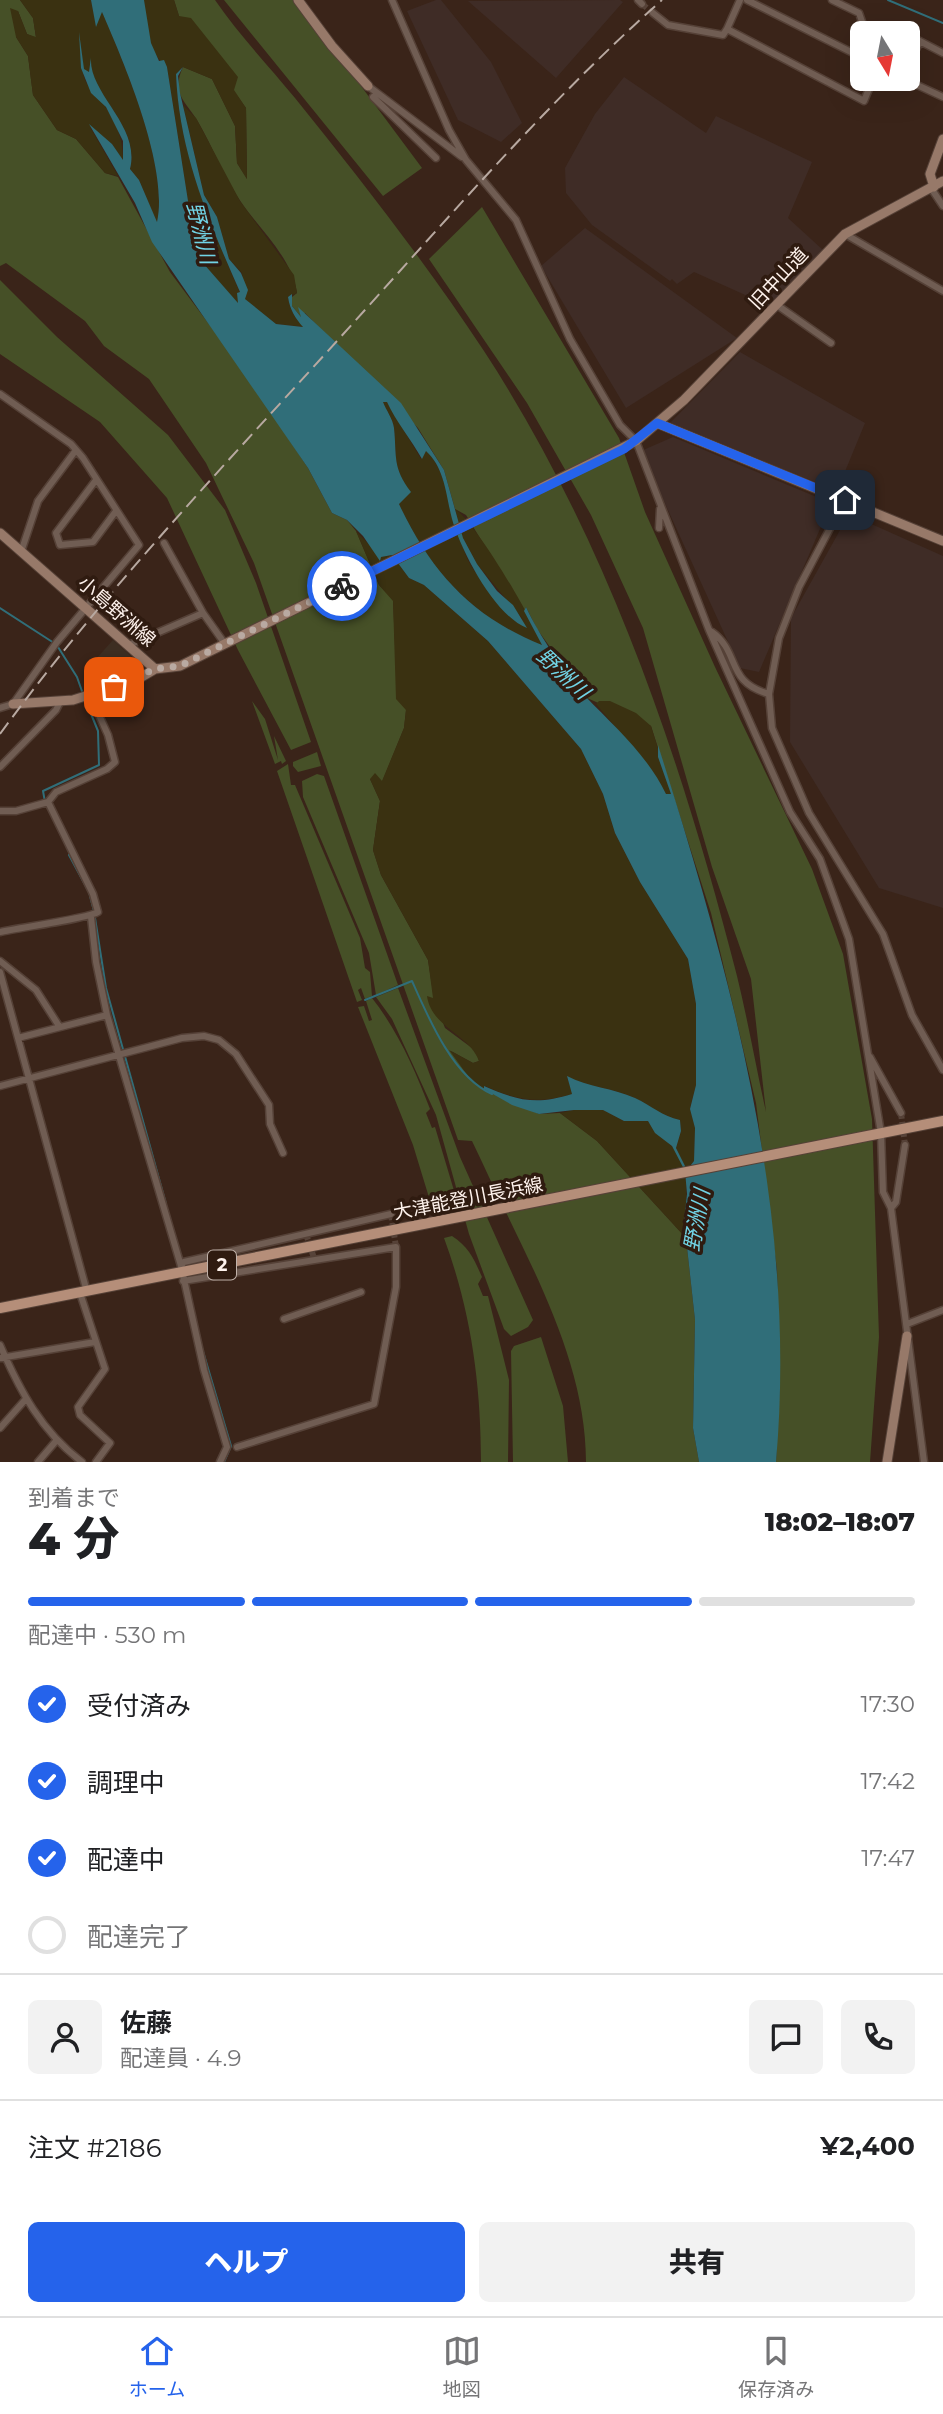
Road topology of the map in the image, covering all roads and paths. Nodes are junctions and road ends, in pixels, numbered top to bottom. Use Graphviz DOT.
graph roads {
  1 [pos="298,0"];
  2 [pos="393,0"];
  3 [pos="740,0"];
  4 [pos="747,0"];
  5 [pos="832,0"];
  6 [pos="653,13"];
  7 [pos="862,21"];
  8 [pos="727,29"];
  9 [pos="920,41"];
  10 [pos="850,52"];
  11 [pos="943,53"];
  12 [pos="368,86"];
  13 [pos="920,86"];
  14 [pos="868,91"];
  15 [pos="373,97"];
  16 [pos="943,97"];
  17 [pos="943,139"];
  18 [pos="436,158"];
  19 [pos="466,160"];
  20 [pos="943,181"];
  21 [pos="932,188"];
  22 [pos="943,206"];
  23 [pos="845,234"];
  24 [pos="943,291"];
  25 [pos="777,305"];
  26 [pos="831,343"];
  27 [pos="3,396"];
  28 [pos="0,406"];
  29 [pos="657,423"];
  30 [pos="636,441"];
  31 [pos="76,450"];
  32 [pos="96,480"];
  33 [pos="845,500"];
  34 [pos="660,507"];
  35 [pos="116,511"];
  36 [pos="659,528"];
  37 [pos="0,533"];
  38 [pos="943,541"];
  39 [pos="164,543"];
  40 [pos="21,552"];
  41 [pos="87,607"];
  42 [pos="203,613"];
  43 [pos="709,630"];
  44 [pos="228,642"];
  45 [pos="129,645"];
  46 [pos="155,669"];
  47 [pos="769,694"];
  48 [pos="86,696"];
  49 [pos="60,702"];
  50 [pos="13,704"];
  51 [pos="0,708"];
  52 [pos="0,767"];
  53 [pos="46,803"];
  54 [pos="0,811"];
  55 [pos="91,917"];
  56 [pos="0,932"];
  57 [pos="0,961"];
  58 [pos="0,972"];
  59 [pos="107,1015"];
  60 [pos="59,1026"];
  61 [pos="18,1038"];
  62 [pos="868,1052"];
  63 [pos="122,1054"];
  64 [pos="943,1070"];
  65 [pos="29,1078"];
  66 [pos="0,1086"];
  67 [pos="901,1113"];
  68 [pos="943,1121"];
  69 [pos="877,1134"];
  70 [pos="905,1145"];
  71 [pos="283,1153"];
  72 [pos="891,1208"];
  73 [pos="391,1214"];
  74 [pos="182,1273"];
  75 [pos="361,1292"];
  76 [pos="83,1293"];
  77 [pos="0,1308"];
  78 [pos="943,1310"];
  79 [pos="284,1319"];
  80 [pos="907,1324"];
  81 [pos="907,1336"];
  82 [pos="95,1342"];
  83 [pos="0,1345"];
  84 [pos="3,1358"];
  85 [pos="25,1400"];
  86 [pos="0,1428"];
  87 [pos="56,1441"];
  88 [pos="237,1447"];
  89 [pos="38,1462"];
  90 [pos="82,1462"];
  91 [pos="96,1462"];
  92 [pos="220,1462"];
  93 [pos="887,1462"];
  94 [pos="924,1462"];
  1 -- 12 [label="main road"];
  2 -- 19 [label="street"];
  3 -- 8 [label="street"];
  4 -- 10 [label="street"];
  5 -- 7 [label="street"];
  6 -- 8 [label="street"];
  8 -- 14 [label="street"];
  9 -- 11 [label="street"];
  12 -- 19 [label="street"];
  13 -- 16 [label="street"];
  15 -- 18 [label="street"];
  17 -- 21 [label="main road"];
  19 -- 30 [label="street"];
  20 -- 21 [label="main road, 旧中山道"];
  21 -- 22 [label="street"];
  21 -- 23 [label="main road, 旧中山道"];
  23 -- 24 [label="street"];
  23 -- 25 [label="main road, 旧中山道"];
  25 -- 26 [label="street"];
  25 -- 29 [label="main road, 旧中山道"];
  27 -- 28 [label="street"];
  27 -- 31 [label="street"];
  29 -- 30 [label="main road, 小島野洲線"];
  29 -- 33 [label="main road"];
  30 -- 34 [label="street"];
  30 -- 44 [label="main road, 小島野洲線"];
  31 -- 32 [label="street"];
  31 -- 40 [label="street"];
  32 -- 35 [label="street"];
  32 -- 35 [label="street"];
  33 -- 38 [label="main road"];
  33 -- 47 [label="street"];
  34 -- 36 [label="street"];
  34 -- 43 [label="street"];
  35 -- 41 [label="street"];
  37 -- 40 [label="main road, 小島野洲線"];
  39 -- 42 [label="street"];
  40 -- 41 [label="main road, 小島野洲線"];
  41 -- 45 [label="main road, 小島野洲線"];
  41 -- 50 [label="street"];
  42 -- 44 [label="street"];
  42 -- 45 [label="street"];
  43 -- 47 [label="street"];
  43 -- 62 [label="street"];
  44 -- 46 [label="main road, 小島野洲線"];
  45 -- 46 [label="main road, 小島野洲線"];
  46 -- 48 [label="main road"];
  47 -- 64 [label="street"];
  48 -- 49 [label="main road"];
  48 -- 53 [label="street"];
  49 -- 50 [label="main road"];
  49 -- 52 [label="street"];
  50 -- 51 [label="street"];
  53 -- 54 [label="street"];
  53 -- 55 [label="street"];
  55 -- 56 [label="street"];
  55 -- 59 [label="street"];
  57 -- 60 [label="street"];
  58 -- 61 [label="street"];
  59 -- 60 [label="street"];
  59 -- 63 [label="street"];
  60 -- 61 [label="street"];
  61 -- 65 [label="street"];
  62 -- 67 [label="street"];
  62 -- 69 [label="street"];
  63 -- 65 [label="street"];
  63 -- 71 [label="street"];
  63 -- 74 [label="street"];
  65 -- 66 [label="street"];
  65 -- 76 [label="street"];
  68 -- 69 [label="main road, 大津能登川長浜線 / 2"];
  69 -- 72 [label="street"];
  69 -- 74 [label="main road, 大津能登川長浜線 / 2"];
  70 -- 72 [label="street"];
  72 -- 80 [label="street"];
  73 -- 74 [label="street"];
  74 -- 76 [label="main road, 大津能登川長浜線 / 2"];
  74 -- 88 [label="street"];
  74 -- 92 [label="street"];
  75 -- 79 [label="street"];
  76 -- 77 [label="main road, 大津能登川長浜線 / 2"];
  76 -- 82 [label="street"];
  78 -- 80 [label="street"];
  80 -- 81 [label="street"];
  81 -- 93 [label="main road"];
  81 -- 94 [label="street"];
  82 -- 84 [label="street"];
  82 -- 91 [label="street"];
  83 -- 84 [label="street"];
  84 -- 85 [label="street"];
  85 -- 86 [label="street"];
  85 -- 87 [label="street"];
  87 -- 89 [label="street"];
  87 -- 90 [label="street"];
}
